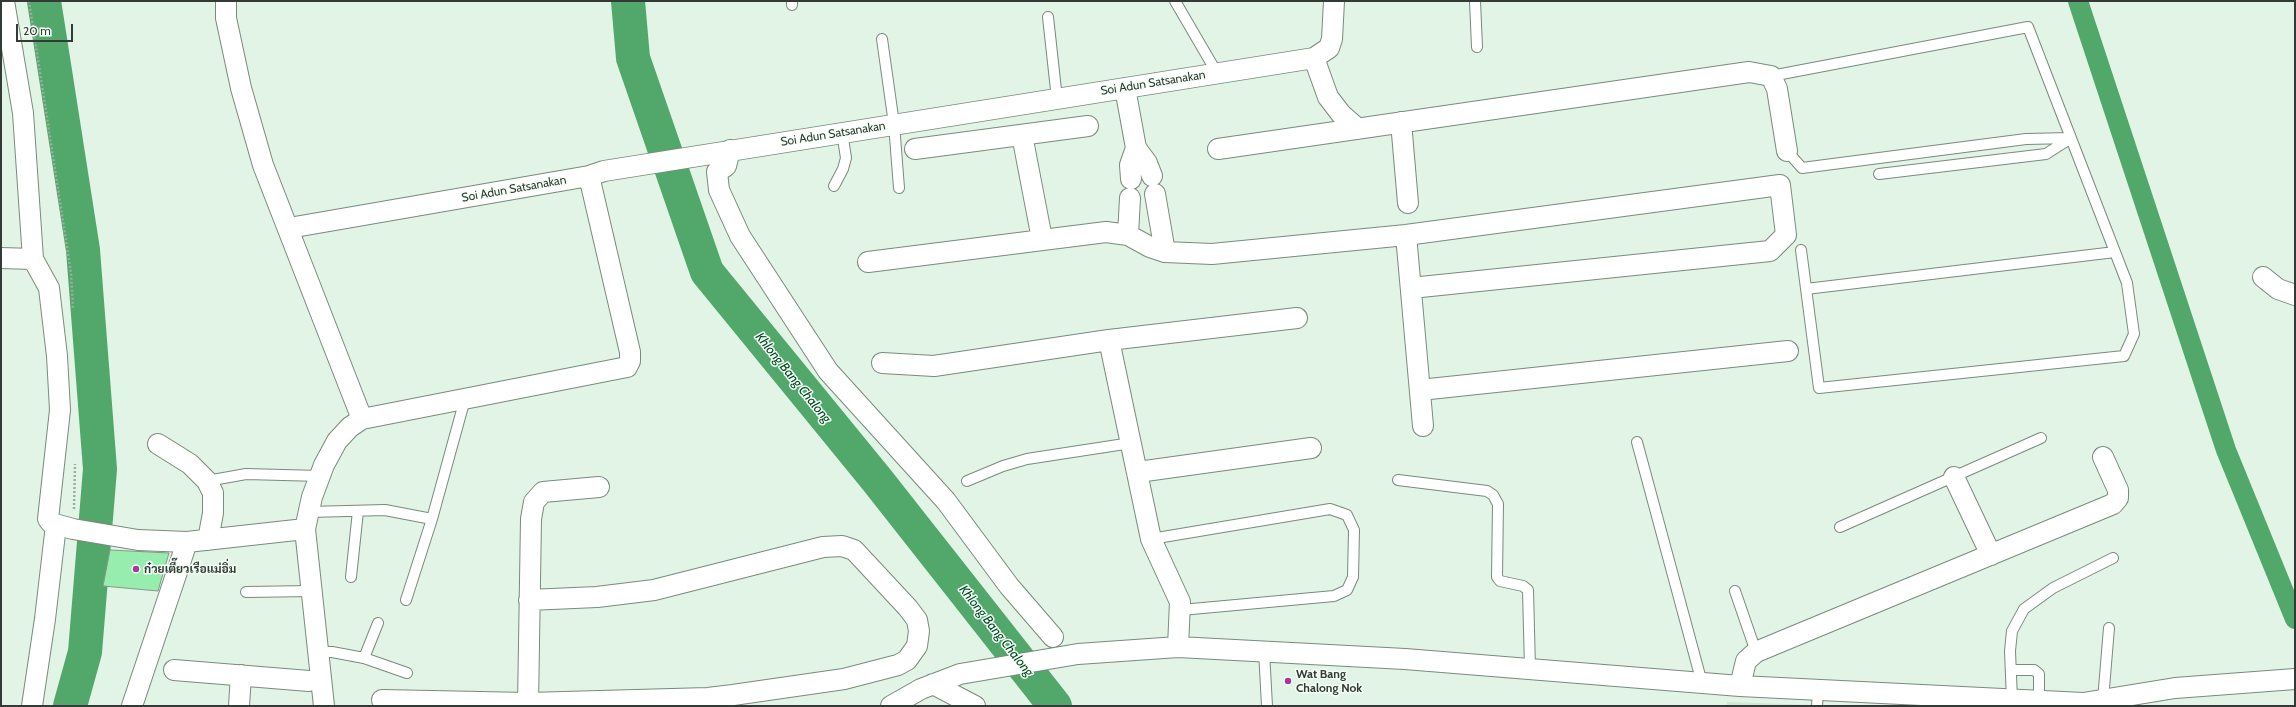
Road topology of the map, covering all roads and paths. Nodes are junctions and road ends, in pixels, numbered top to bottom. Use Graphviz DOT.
graph roads {
  1 [pos="4,1"];
  2 [pos="29,1"];
  3 [pos="226,1"];
  4 [pos="1175,1"];
  5 [pos="1334,1"];
  6 [pos="1475,1"];
  7 [pos="1048,17"];
  8 [pos="882,39"];
  9 [pos="1476,47"];
  10 [pos="38,56"];
  11 [pos="1314,58"];
  12 [pos="1217,73"];
  13 [pos="1771,76"];
  14 [pos="1125,88"];
  15 [pos="1057,99"];
  16 [pos="1402,122"];
  17 [pos="894,124"];
  18 [pos="1088,126"];
  19 [pos="1358,129"];
  20 [pos="842,132"];
  21 [pos="1022,135"];
  22 [pos="2071,138"];
  23 [pos="1136,148"];
  24 [pos="1218,149"];
  25 [pos="915,150"];
  26 [pos="727,151"];
  27 [pos="1787,151"];
  28 [pos="596,173"];
  29 [pos="1879,174"];
  30 [pos="834,186"];
  31 [pos="899,188"];
  32 [pos="1408,203"];
  33 [pos="289,228"];
  34 [pos="1128,235"];
  35 [pos="1406,235"];
  36 [pos="1042,239"];
  37 [pos="1801,250"];
  38 [pos="1165,252"];
  39 [pos="2116,252"];
  40 [pos="1,258"];
  41 [pos="32,259"];
  42 [pos="868,262"];
  43 [pos="2263,277"];
  44 [pos="1411,288"];
  45 [pos="1806,289"];
  46 [pos="2295,295"];
  47 [pos="1297,318"];
  48 [pos="1109,340"];
  49 [pos="1788,351"];
  50 [pos="882,363"];
  51 [pos="1420,390"];
  52 [pos="466,399"];
  53 [pos="362,419"];
  54 [pos="1423,426"];
  55 [pos="2041,438"];
  56 [pos="1637,442"];
  57 [pos="1131,443"];
  58 [pos="158,444"];
  59 [pos="1311,448"];
  60 [pos="2103,457"];
  61 [pos="1138,472"];
  62 [pos="320,476"];
  63 [pos="1954,477"];
  64 [pos="1398,480"];
  65 [pos="207,481"];
  66 [pos="967,482"];
  67 [pos="599,487"];
  68 [pos="358,511"];
  69 [pos="432,519"];
  70 [pos="307,520"];
  71 [pos="64,527"];
  72 [pos="1840,527"];
  73 [pos="1152,539"];
  74 [pos="208,540"];
  75 [pos="187,542"];
  76 [pos="1991,555"];
  77 [pos="2113,558"];
  78 [pos="351,577"];
  79 [pos="312,591"];
  80 [pos="1734,591"];
  81 [pos="246,592"];
  82 [pos="406,600"];
  83 [pos="529,600"];
  84 [pos="1181,610"];
  85 [pos="378,623"];
  86 [pos="2109,628"];
  87 [pos="1053,637"];
  88 [pos="1178,647"];
  89 [pos="1264,651"];
  90 [pos="319,652"];
  91 [pos="1756,652"];
  92 [pos="364,658"];
  93 [pos="1530,669"];
  94 [pos="174,670"];
  95 [pos="2011,670"];
  96 [pos="407,673"];
  97 [pos="241,675"];
  98 [pos="2289,680"];
  99 [pos="309,681"];
  100 [pos="1702,683"];
  101 [pos="933,684"];
  102 [pos="1740,686"];
  103 [pos="2175,697"];
  104 [pos="1817,698"];
  105 [pos="382,700"];
  106 [pos="2012,700"];
  107 [pos="2103,700"];
  108 [pos="2039,702"];
  109 [pos="528,704"];
  110 [pos="2082,705"];
  111 [pos="32,706"];
  112 [pos="132,706"];
  113 [pos="239,706"];
  114 [pos="324,706"];
  115 [pos="891,706"];
  116 [pos="975,706"];
  117 [pos="1267,706"];
  1 -- 41 [label="street"];
  2 -- 10 [label="path"];
  3 -- 33 [label="street"];
  4 -- 12 [label="lane"];
  5 -- 11 [label="street, Soi Adun Satsanakan"];
  6 -- 9 [label="lane"];
  7 -- 15 [label="lane"];
  8 -- 17 [label="lane"];
  11 -- 12 [label="street, Soi Adun Satsanakan"];
  11 -- 19 [label="street"];
  12 -- 14 [label="street, Soi Adun Satsanakan"];
  13 -- 16 [label="street"];
  13 -- 22 [label="lane"];
  13 -- 27 [label="street"];
  14 -- 15 [label="street, Soi Adun Satsanakan"];
  14 -- 23 [label="street"];
  15 -- 17 [label="street, Soi Adun Satsanakan"];
  16 -- 19 [label="street"];
  16 -- 32 [label="street"];
  17 -- 20 [label="street, Soi Adun Satsanakan"];
  17 -- 31 [label="lane"];
  18 -- 21 [label="street"];
  19 -- 24 [label="street"];
  20 -- 26 [label="street, Soi Adun Satsanakan"];
  20 -- 30 [label="lane"];
  21 -- 25 [label="street"];
  21 -- 36 [label="street"];
  22 -- 27 [label="lane"];
  22 -- 29 [label="lane"];
  22 -- 39 [label="lane"];
  23 -- 34 [label="street"];
  23 -- 38 [label="street"];
  26 -- 28 [label="street, Soi Adun Satsanakan"];
  26 -- 87 [label="street"];
  28 -- 33 [label="street, Soi Adun Satsanakan"];
  28 -- 52 [label="street"];
  33 -- 53 [label="street"];
  34 -- 36 [label="street"];
  34 -- 38 [label="street"];
  35 -- 38 [label="street"];
  35 -- 44 [label="street"];
  35 -- 44 [label="street"];
  36 -- 42 [label="street"];
  37 -- 45 [label="lane"];
  39 -- 45 [label="lane"];
  39 -- 45 [label="lane"];
  40 -- 41 [label="street"];
  41 -- 71 [label="street"];
  43 -- 46 [label="street"];
  44 -- 51 [label="street"];
  47 -- 48 [label="street"];
  48 -- 50 [label="street"];
  48 -- 57 [label="street"];
  49 -- 51 [label="street"];
  51 -- 54 [label="street"];
  52 -- 53 [label="street"];
  52 -- 69 [label="lane"];
  53 -- 62 [label="street"];
  55 -- 63 [label="lane"];
  56 -- 100 [label="lane"];
  57 -- 61 [label="street"];
  57 -- 66 [label="lane"];
  58 -- 65 [label="street"];
  59 -- 61 [label="street"];
  60 -- 76 [label="street"];
  61 -- 73 [label="street"];
  62 -- 65 [label="lane"];
  62 -- 70 [label="street"];
  63 -- 72 [label="lane"];
  63 -- 76 [label="street"];
  64 -- 93 [label="lane"];
  65 -- 74 [label="street"];
  67 -- 83 [label="street"];
  68 -- 69 [label="lane"];
  68 -- 70 [label="lane"];
  68 -- 78 [label="lane"];
  69 -- 82 [label="lane"];
  70 -- 74 [label="street"];
  70 -- 79 [label="street"];
  71 -- 75 [label="street"];
  71 -- 111 [label="street"];
  73 -- 84 [label="street"];
  73 -- 84 [label="lane"];
  74 -- 75 [label="street"];
  75 -- 112 [label="street"];
  76 -- 91 [label="street"];
  77 -- 95 [label="lane"];
  79 -- 81 [label="lane"];
  79 -- 90 [label="street"];
  80 -- 91 [label="lane"];
  83 -- 109 [label="street"];
  83 -- 109 [label="street"];
  84 -- 88 [label="street"];
  85 -- 92 [label="lane"];
  86 -- 107 [label="lane"];
  88 -- 89 [label="street"];
  88 -- 101 [label="street"];
  89 -- 93 [label="street"];
  89 -- 117 [label="lane"];
  90 -- 92 [label="lane"];
  90 -- 114 [label="street"];
  91 -- 102 [label="street"];
  92 -- 96 [label="lane"];
  93 -- 100 [label="street"];
  94 -- 97 [label="street"];
  95 -- 106 [label="lane"];
  95 -- 108 [label="lane"];
  97 -- 99 [label="street"];
  97 -- 113 [label="street"];
  98 -- 103 [label="street"];
  100 -- 102 [label="street"];
  101 -- 115 [label="street"];
  101 -- 116 [label="street"];
  102 -- 104 [label="street"];
  103 -- 107 [label="street"];
  104 -- 106 [label="street"];
  105 -- 109 [label="street"];
  106 -- 108 [label="street"];
  107 -- 110 [label="street"];
  108 -- 110 [label="street"];
}
